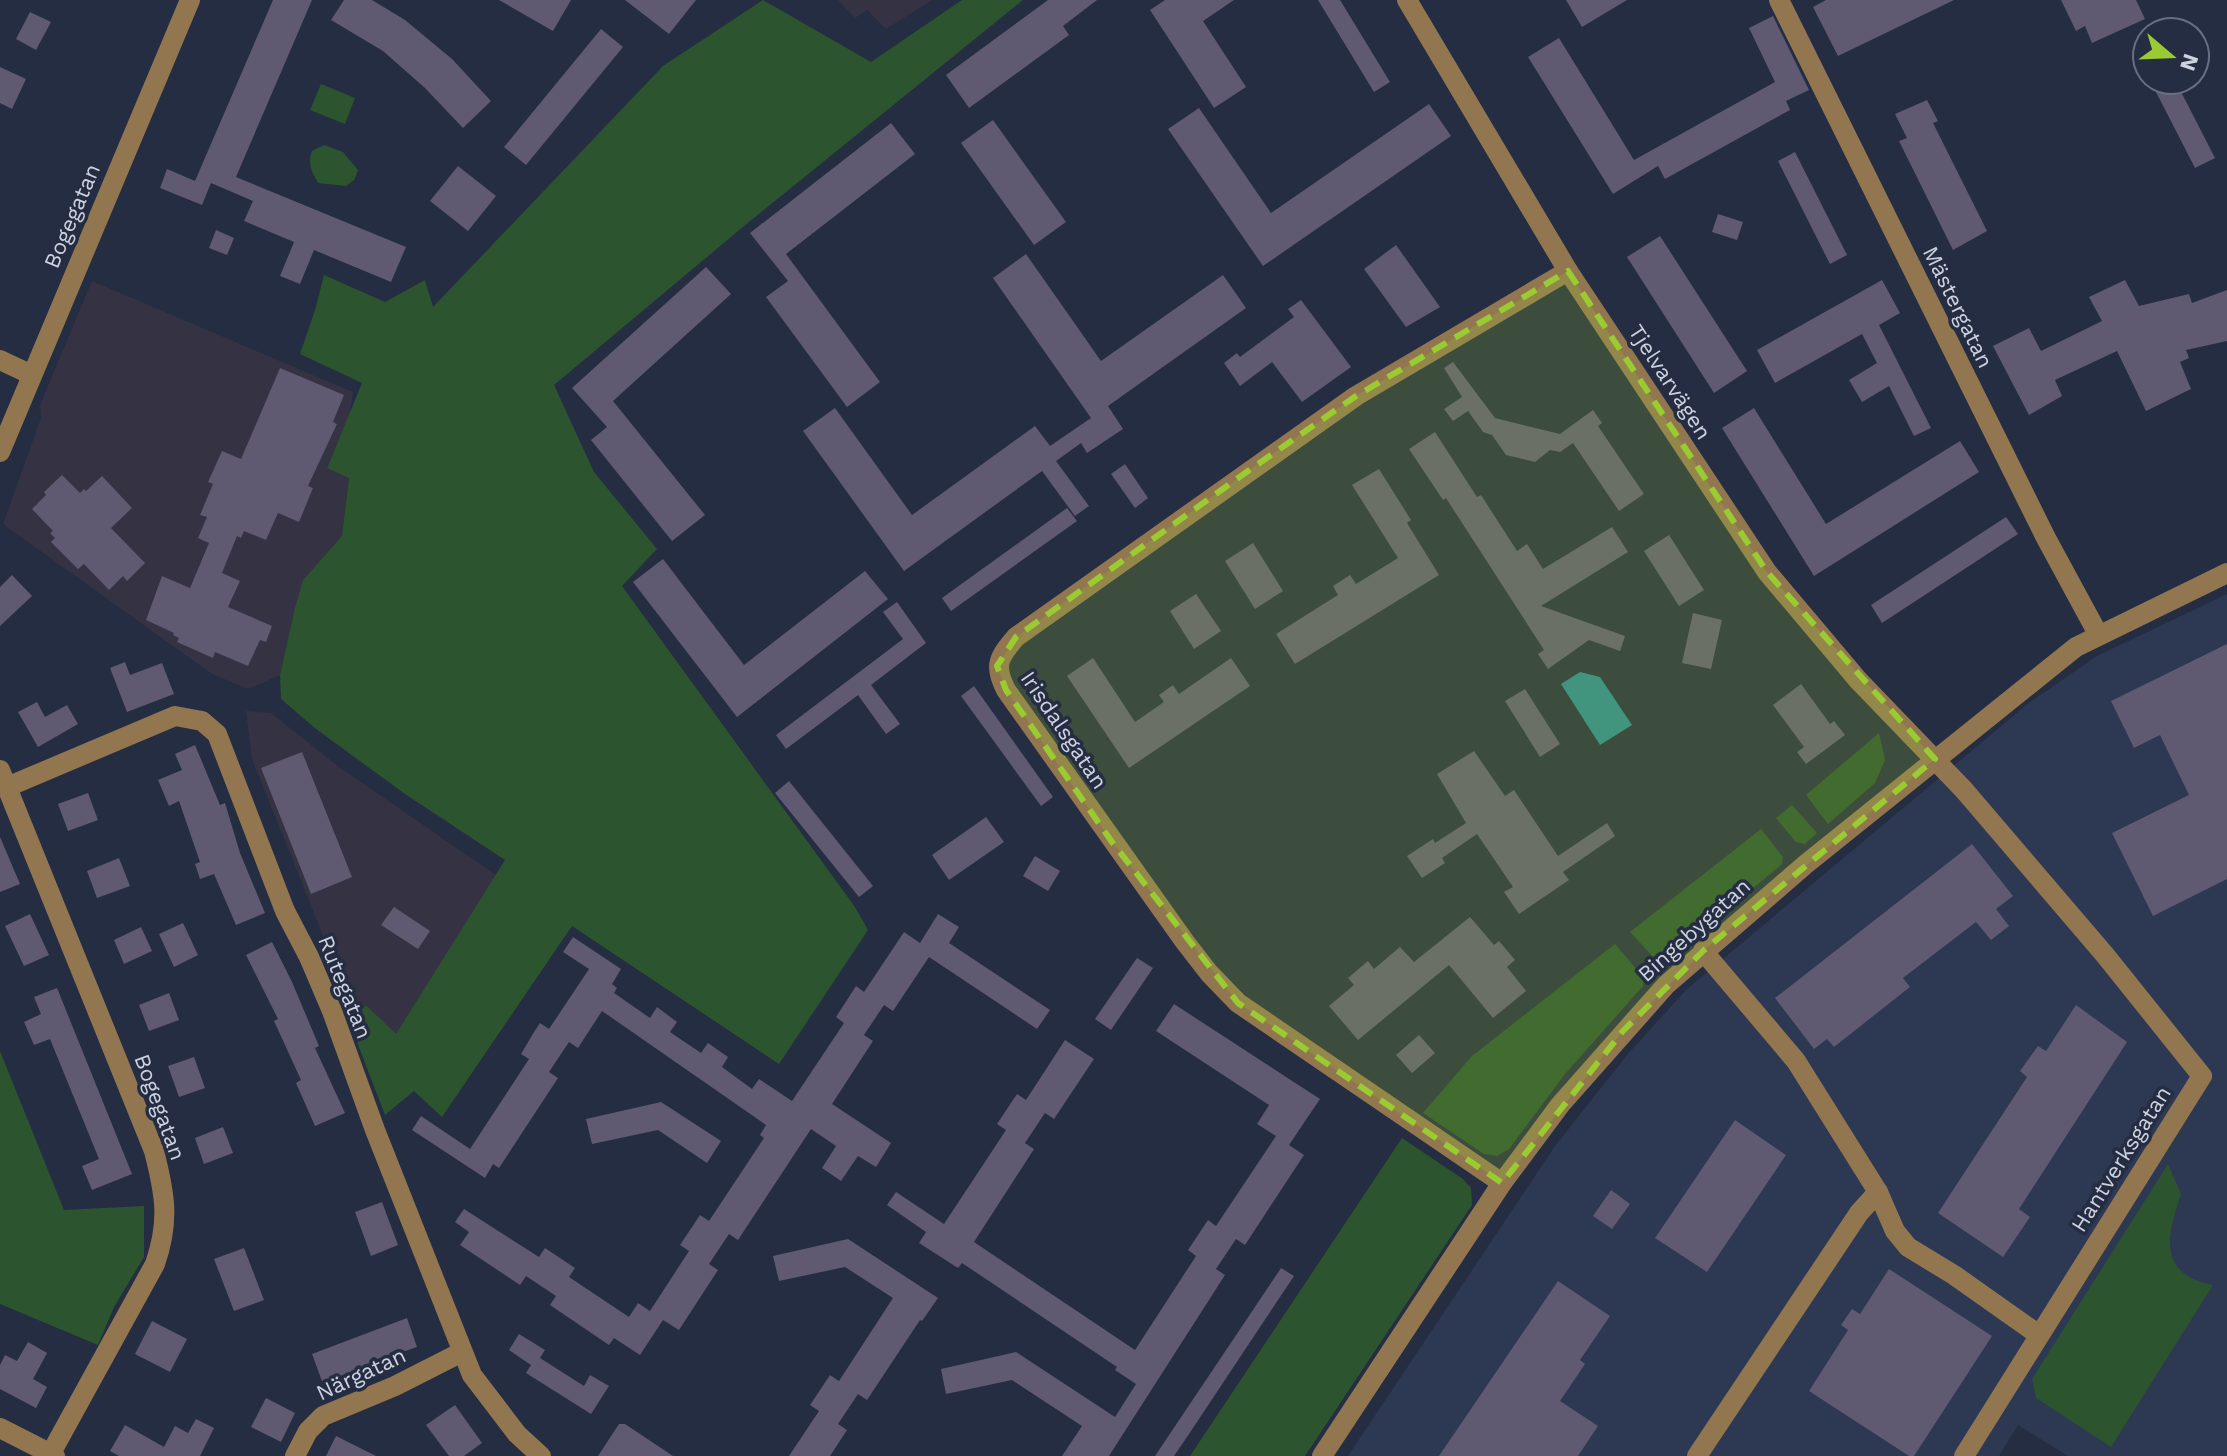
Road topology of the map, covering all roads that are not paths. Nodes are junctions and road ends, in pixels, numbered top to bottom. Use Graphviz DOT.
graph roads {
  1 [pos="190,0"];
  2 [pos="1407,0"];
  3 [pos="1779,0"];
  4 [pos="1568,271"];
  5 [pos="0,360"];
  6 [pos="32,375"];
  7 [pos="0,452"];
  8 [pos="2227,573"];
  9 [pos="2098,634"];
  10 [pos="1935,759"];
  11 [pos="3,779"];
  12 [pos="1703,951"];
  13 [pos="1502,1183"];
  14 [pos="1878,1192"];
  15 [pos="2039,1335"];
  16 [pos="462,1352"];
  17 [pos="0,1428"];
  18 [pos="53,1455"];
  19 [pos="295,1456"];
  20 [pos="541,1456"];
  21 [pos="1322,1456"];
  22 [pos="1697,1456"];
  23 [pos="1964,1456"];
  1 -- 6 [label="street, Bogegatan"];
  2 -- 4 [label="street, Tjelvarvägen"];
  3 -- 9 [label="street, Mästergatan"];
  4 -- 10 [label="street, Tjelvarvägen"];
  4 -- 13 [label="street, Irisdalsgatan"];
  5 -- 6 [label="street"];
  6 -- 7 [label="street, Bogegatan"];
  8 -- 9 [label="street, Bingebygatan"];
  9 -- 10 [label="street, Bingebygatan"];
  10 -- 12 [label="street, Bingebygatan"];
  10 -- 15 [label="street, Hantverksgatan"];
  11 -- 16 [label="street, Rutegatan"];
  11 -- 18 [label="street, Bogegatan"];
  12 -- 13 [label="street, Bingebygatan"];
  12 -- 14 [label="street"];
  13 -- 21 [label="street, Bingebygatan"];
  14 -- 15 [label="street"];
  14 -- 22 [label="street"];
  15 -- 23 [label="street, Hantverksgatan"];
  16 -- 19 [label="street, Närgatan"];
  16 -- 20 [label="street, Rutegatan"];
  17 -- 18 [label="street"];
}
